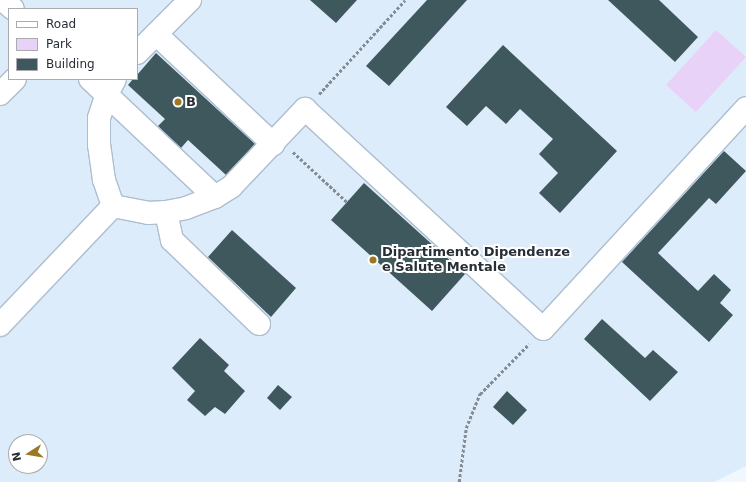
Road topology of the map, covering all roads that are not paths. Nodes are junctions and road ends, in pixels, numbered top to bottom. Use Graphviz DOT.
graph roads {
  1 [pos="3,0"];
  2 [pos="190,0"];
  3 [pos="12,8"];
  4 [pos="156,34"];
  5 [pos="138,52"];
  6 [pos="14,80"];
  7 [pos="93,80"];
  8 [pos="111,86"];
  9 [pos="0,94"];
  10 [pos="746,108"];
  11 [pos="275,141"];
  12 [pos="216,197"];
  13 [pos="113,206"];
  14 [pos="166,212"];
  15 [pos="259,324"];
  16 [pos="0,325"];
  1 -- 3 [label="lane"];
  2 -- 4 [label="lane"];
  4 -- 5 [label="lane"];
  4 -- 11 [label="lane"];
  6 -- 9 [label="lane"];
  7 -- 8 [label="lane"];
  8 -- 12 [label="lane"];
  8 -- 13 [label="lane"];
  10 -- 11 [label="lane"];
  11 -- 12 [label="lane"];
  12 -- 14 [label="lane"];
  13 -- 14 [label="lane"];
  13 -- 16 [label="lane"];
  14 -- 15 [label="lane"];
}
